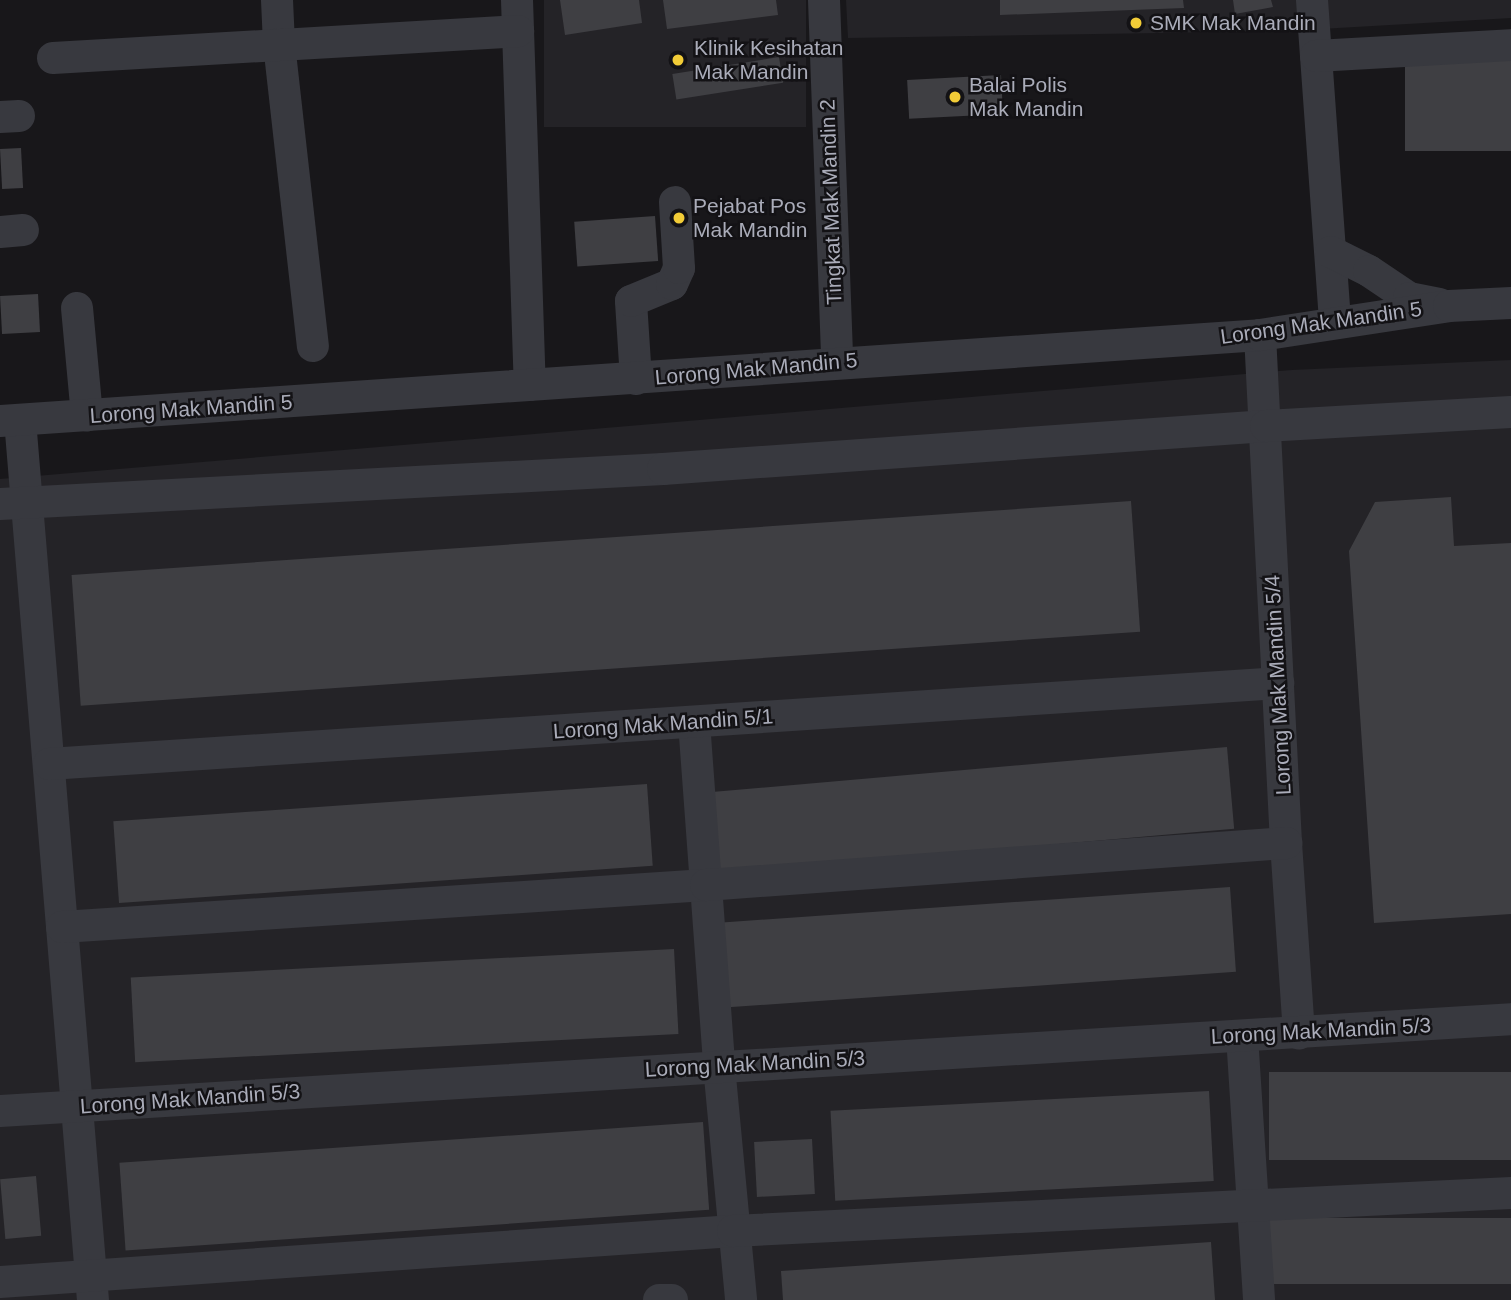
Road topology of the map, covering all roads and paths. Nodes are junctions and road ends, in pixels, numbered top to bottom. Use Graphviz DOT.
graph roads {
  1 [pos="277,0"];
  2 [pos="517,0"];
  3 [pos="824,0"];
  4 [pos="1312,0"];
  5 [pos="517,31"];
  6 [pos="279,44"];
  7 [pos="1511,45"];
  8 [pos="1316,57"];
  9 [pos="52,58"];
  10 [pos="675,202"];
  11 [pos="1331,252"];
  12 [pos="1511,303"];
  13 [pos="1449,306"];
  14 [pos="77,308"];
  15 [pos="1335,322"];
  16 [pos="1260,335"];
  17 [pos="313,346"];
  18 [pos="837,362"];
  19 [pos="636,379"];
  20 [pos="530,385"];
  21 [pos="1511,412"];
  22 [pos="87,416"];
  23 [pos="10,420"];
  24 [pos="1266,426"];
  25 [pos="13,503"];
  26 [pos="1278,684"];
  27 [pos="694,722"];
  28 [pos="48,764"];
  29 [pos="1286,843"];
  30 [pos="706,885"];
  31 [pos="62,926"];
  32 [pos="1511,1019"];
  33 [pos="1299,1034"];
  34 [pos="1242,1035"];
  35 [pos="719,1066"];
  36 [pos="76,1106"];
  37 [pos="0,1111"];
  38 [pos="1511,1193"];
  39 [pos="1251,1205"];
  40 [pos="733,1231"];
  41 [pos="0,1282"];
  42 [pos="92,1288"];
  43 [pos="659,1300"];
  44 [pos="672,1300"];
  45 [pos="741,1300"];
  46 [pos="1259,1300"];
  1 -- 6 [label="street"];
  2 -- 5 [label="street"];
  3 -- 18 [label="street, Tingkat Mak Mandin 2"];
  4 -- 8 [label="street"];
  5 -- 6 [label="street"];
  5 -- 20 [label="street"];
  6 -- 9 [label="street"];
  6 -- 17 [label="street"];
  7 -- 8 [label="street"];
  8 -- 11 [label="street"];
  10 -- 19 [label="street"];
  11 -- 13 [label="street"];
  11 -- 15 [label="street"];
  12 -- 13 [label="street, Lorong Mak Mandin 5"];
  13 -- 15 [label="street, Lorong Mak Mandin 5"];
  14 -- 22 [label="street"];
  15 -- 16 [label="street, Lorong Mak Mandin 5"];
  16 -- 18 [label="street, Lorong Mak Mandin 5"];
  16 -- 24 [label="street, Lorong Mak Mandin 5/4"];
  18 -- 19 [label="street, Lorong Mak Mandin 5"];
  19 -- 20 [label="street, Lorong Mak Mandin 5"];
  20 -- 22 [label="street, Lorong Mak Mandin 5"];
  21 -- 24 [label="street"];
  22 -- 23 [label="street, Lorong Mak Mandin 5"];
  23 -- 25 [label="street"];
  24 -- 25 [label="street"];
  24 -- 26 [label="street, Lorong Mak Mandin 5/4"];
  25 -- 28 [label="street"];
  26 -- 27 [label="street, Lorong Mak Mandin 5/1"];
  26 -- 29 [label="street, Lorong Mak Mandin 5/4"];
  27 -- 28 [label="street, Lorong Mak Mandin 5/1"];
  27 -- 30 [label="street"];
  28 -- 31 [label="street"];
  29 -- 30 [label="street"];
  29 -- 33 [label="street, Lorong Mak Mandin 5/4"];
  30 -- 31 [label="street"];
  30 -- 35 [label="street"];
  31 -- 36 [label="street"];
  32 -- 33 [label="street, Lorong Mak Mandin 5/3"];
  33 -- 34 [label="street, Lorong Mak Mandin 5/3"];
  34 -- 35 [label="street, Lorong Mak Mandin 5/3"];
  34 -- 39 [label="street"];
  35 -- 36 [label="street, Lorong Mak Mandin 5/3"];
  35 -- 40 [label="street"];
  36 -- 37 [label="street, Lorong Mak Mandin 5/3"];
  36 -- 42 [label="street"];
  38 -- 39 [label="street"];
  39 -- 40 [label="street"];
  39 -- 46 [label="street"];
  40 -- 42 [label="street"];
  40 -- 45 [label="street"];
  41 -- 42 [label="street"];
  43 -- 44 [label="street"];
}
